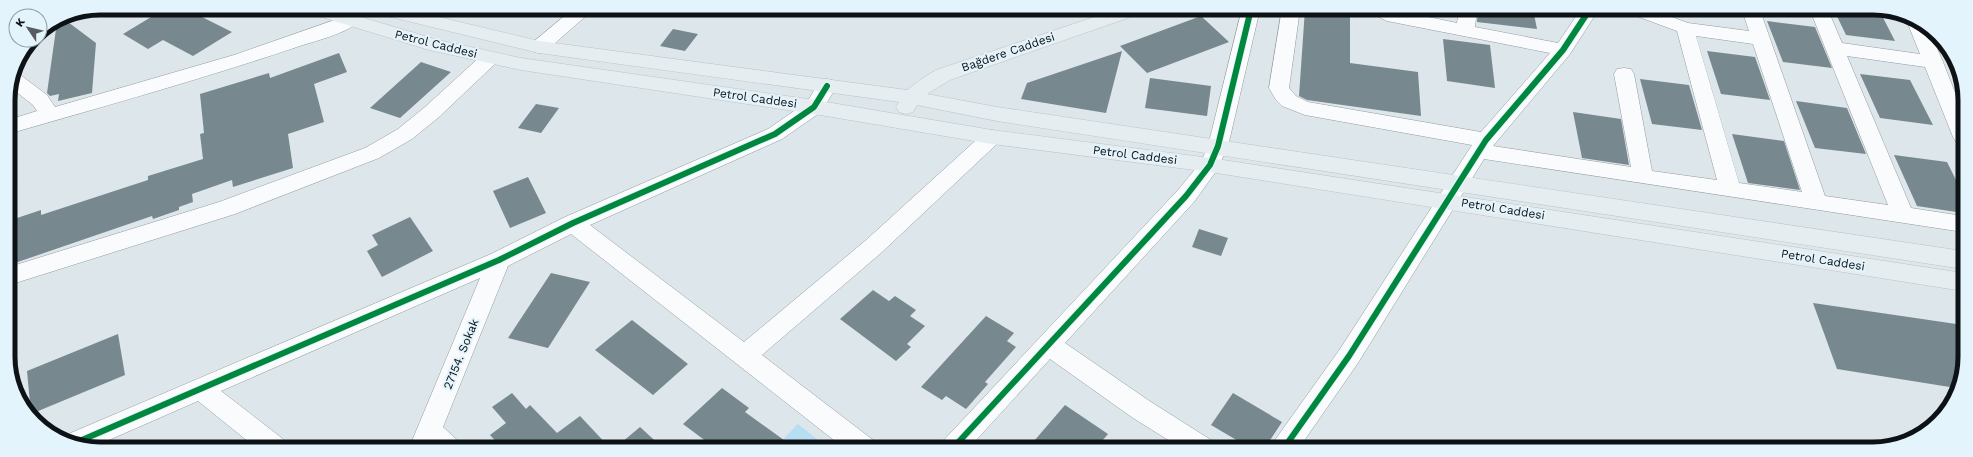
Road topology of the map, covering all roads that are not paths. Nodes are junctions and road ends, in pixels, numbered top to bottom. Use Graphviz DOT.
graph roads {
  1 [pos="331,15"];
  2 [pos="407,15"];
  3 [pos="578,15"];
  4 [pos="1118,15"];
  5 [pos="1249,15"];
  6 [pos="1290,15"];
  7 [pos="1387,15"];
  8 [pos="1467,15"];
  9 [pos="1586,15"];
  10 [pos="1648,15"];
  11 [pos="1753,15"];
  12 [pos="1821,15"];
  13 [pos="349,21"];
  14 [pos="1685,28"];
  15 [pos="1919,29"];
  16 [pos="1465,31"];
  17 [pos="1760,39"];
  18 [pos="539,47"];
  19 [pos="1835,48"];
  20 [pos="1563,50"];
  21 [pos="490,58"];
  22 [pos="1933,62"];
  23 [pos="1624,74"];
  24 [pos="17,83"];
  25 [pos="828,86"];
  26 [pos="910,97"];
  27 [pos="814,107"];
  28 [pos="50,115"];
  29 [pos="900,121"];
  30 [pos="1958,124"];
  31 [pos="15,125"];
  32 [pos="992,137"];
  33 [pos="1482,145"];
  34 [pos="1214,156"];
  35 [pos="1643,177"];
  36 [pos="1730,189"];
  37 [pos="1452,192"];
  38 [pos="1816,202"];
  39 [pos="1903,214"];
  40 [pos="573,223"];
  41 [pos="1958,223"];
  42 [pos="1958,259"];
  43 [pos="499,260"];
  44 [pos="15,274"];
  45 [pos="1958,281"];
  46 [pos="1049,345"];
  47 [pos="745,355"];
  48 [pos="200,389"];
  49 [pos="426,439"];
  50 [pos="83,440"];
  51 [pos="268,442"];
  52 [pos="856,442"];
  53 [pos="959,442"];
  54 [pos="1193,442"];
  55 [pos="1288,442"];
  1 -- 13 [label="main road, Petrol Caddesi"];
  2 -- 18 [label="main road"];
  3 -- 18 [label="street"];
  4 -- 26 [label="main road, Bağdere Caddesi"];
  5 -- 34 [label="street"];
  6 -- 33 [label="street"];
  7 -- 16 [label="street"];
  8 -- 16 [label="street"];
  9 -- 20 [label="street"];
  10 -- 14 [label="street"];
  11 -- 17 [label="street"];
  12 -- 19 [label="street"];
  13 -- 21 [label="main road, Petrol Caddesi"];
  13 -- 28 [label="street"];
  14 -- 17 [label="street"];
  14 -- 36 [label="street"];
  15 -- 22 [label="street"];
  16 -- 20 [label="street"];
  17 -- 38 [label="street"];
  18 -- 25 [label="main road"];
  19 -- 22 [label="street"];
  19 -- 39 [label="street"];
  20 -- 33 [label="street"];
  21 -- 27 [label="main road, Petrol Caddesi"];
  21 -- 44 [label="street"];
  22 -- 30 [label="street"];
  23 -- 35 [label="street"];
  24 -- 28 [label="street"];
  25 -- 26 [label="main road"];
  25 -- 27 [label="street"];
  26 -- 29 [label="main road, Bağdere Caddesi"];
  26 -- 34 [label="main road"];
  27 -- 29 [label="main road, Petrol Caddesi"];
  27 -- 40 [label="street"];
  28 -- 31 [label="street"];
  29 -- 32 [label="main road, Petrol Caddesi"];
  32 -- 34 [label="main road, Petrol Caddesi"];
  32 -- 47 [label="street"];
  33 -- 35 [label="street"];
  33 -- 37 [label="street"];
  34 -- 37 [label="main road, Petrol Caddesi"];
  34 -- 46 [label="street"];
  35 -- 36 [label="street"];
  36 -- 38 [label="street"];
  37 -- 42 [label="main road"];
  37 -- 45 [label="main road, Petrol Caddesi"];
  37 -- 55 [label="street"];
  38 -- 39 [label="street"];
  39 -- 41 [label="street"];
  40 -- 43 [label="street"];
  40 -- 47 [label="street"];
  43 -- 48 [label="street"];
  43 -- 49 [label="street, 27154. Sokak"];
  46 -- 53 [label="street"];
  46 -- 54 [label="street"];
  47 -- 52 [label="street"];
  48 -- 50 [label="street"];
  48 -- 51 [label="street"];
}
